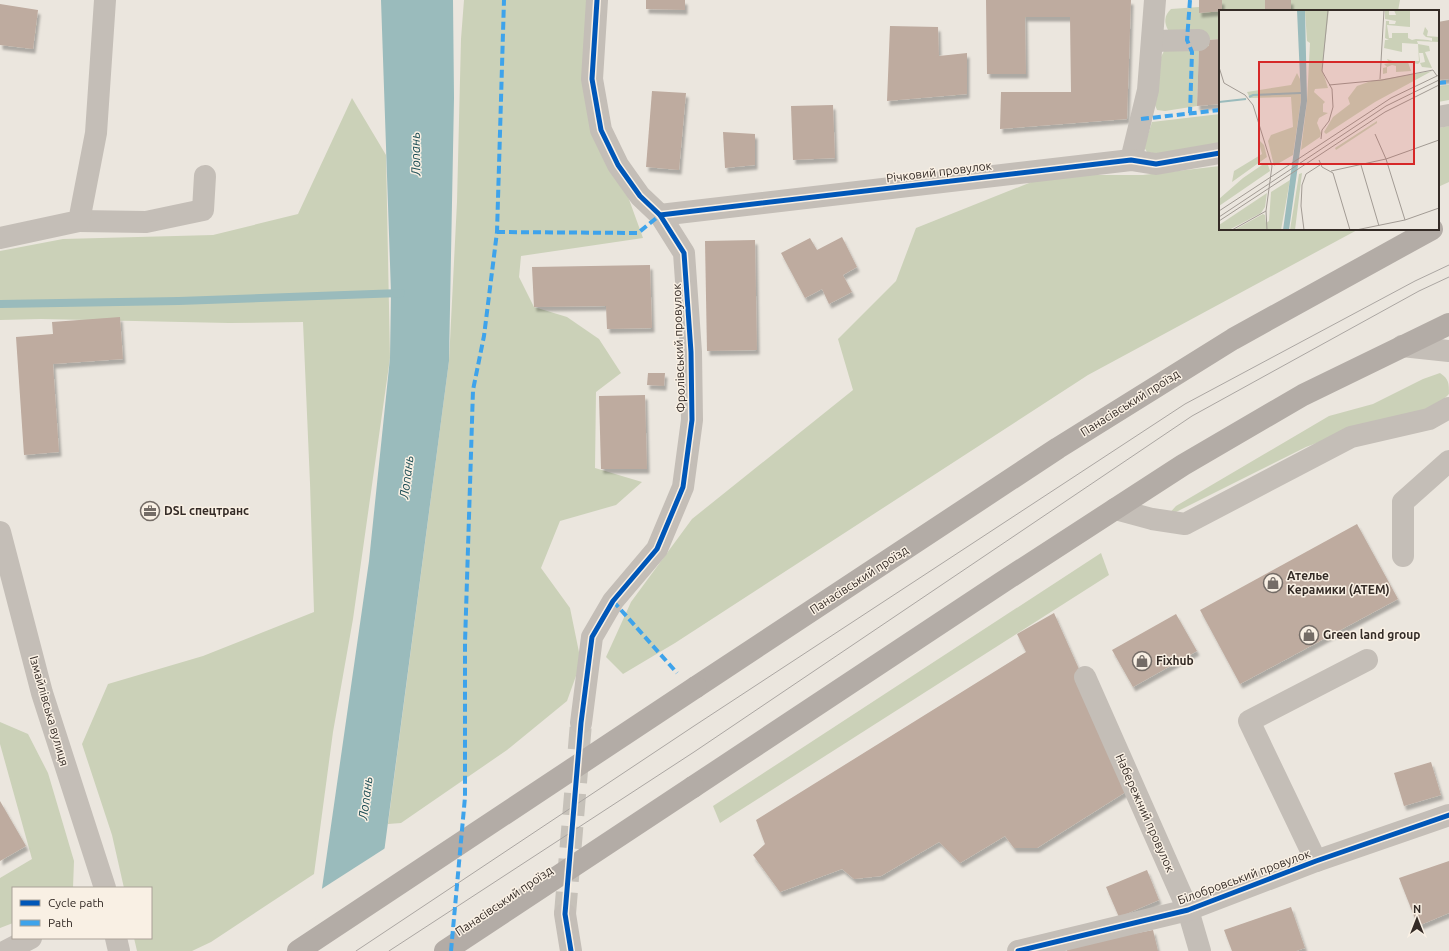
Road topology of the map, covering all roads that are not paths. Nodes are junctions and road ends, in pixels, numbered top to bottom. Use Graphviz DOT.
graph roads {
  1 [pos="105,0"];
  2 [pos="597,0"];
  3 [pos="1155,0"];
  4 [pos="1199,40"];
  5 [pos="1152,41"];
  6 [pos="1449,115"];
  7 [pos="1439,117"];
  8 [pos="1219,153"];
  9 [pos="1131,160"];
  10 [pos="205,176"];
  11 [pos="660,215"];
  12 [pos="79,221"];
  13 [pos="1449,222"];
  14 [pos="1439,226"];
  15 [pos="1430,230"];
  16 [pos="0,238"];
  17 [pos="1449,324"];
  18 [pos="1402,346"];
  19 [pos="1449,351"];
  20 [pos="1449,408"];
  21 [pos="1449,461"];
  22 [pos="1115,509"];
  23 [pos="0,532"];
  24 [pos="1403,556"];
  25 [pos="1367,660"];
  26 [pos="1085,677"];
  27 [pos="581,724"];
  28 [pos="1449,815"];
  29 [pos="1316,861"];
  30 [pos="105,887"];
  31 [pos="1188,910"];
  32 [pos="565,914"];
  33 [pos="29,939"];
  34 [pos="116,939"];
  35 [pos="6,951"];
  36 [pos="119,951"];
  37 [pos="298,951"];
  38 [pos="446,951"];
  39 [pos="571,951"];
  40 [pos="1018,951"];
  41 [pos="1200,951"];
  1 -- 12 [label="street"];
  2 -- 11 [label="street, Фролівський провулок"];
  3 -- 5 [label="street"];
  4 -- 5 [label="street"];
  5 -- 9 [label="street"];
  6 -- 7 [label="street"];
  8 -- 9 [label="street, Річковий провулок"];
  9 -- 11 [label="street, Річковий провулок"];
  10 -- 12 [label="street"];
  11 -- 27 [label="street, Фролівський провулок"];
  12 -- 16 [label="street"];
  13 -- 14 [label="main road"];
  15 -- 37 [label="main road, Панасівський проїзд, bridge"];
  17 -- 18 [label="main road, Панасівський проїзд"];
  18 -- 19 [label="street"];
  18 -- 22 [label="main road, Панасівський проїзд"];
  20 -- 22 [label="street"];
  21 -- 24 [label="street"];
  22 -- 38 [label="main road, Панасівський проїзд, bridge"];
  23 -- 30 [label="street, Ізмайлівська вулиця"];
  25 -- 29 [label="street"];
  26 -- 31 [label="street, Набережний провулок"];
  28 -- 29 [label="street, Білобровський провулок"];
  29 -- 31 [label="street, Білобровський провулок"];
  31 -- 40 [label="street, Білобровський провулок"];
  31 -- 41 [label="street, Набережний провулок"];
  32 -- 39 [label="street"];
  33 -- 35 [label="street"];
  34 -- 36 [label="street"];
}
